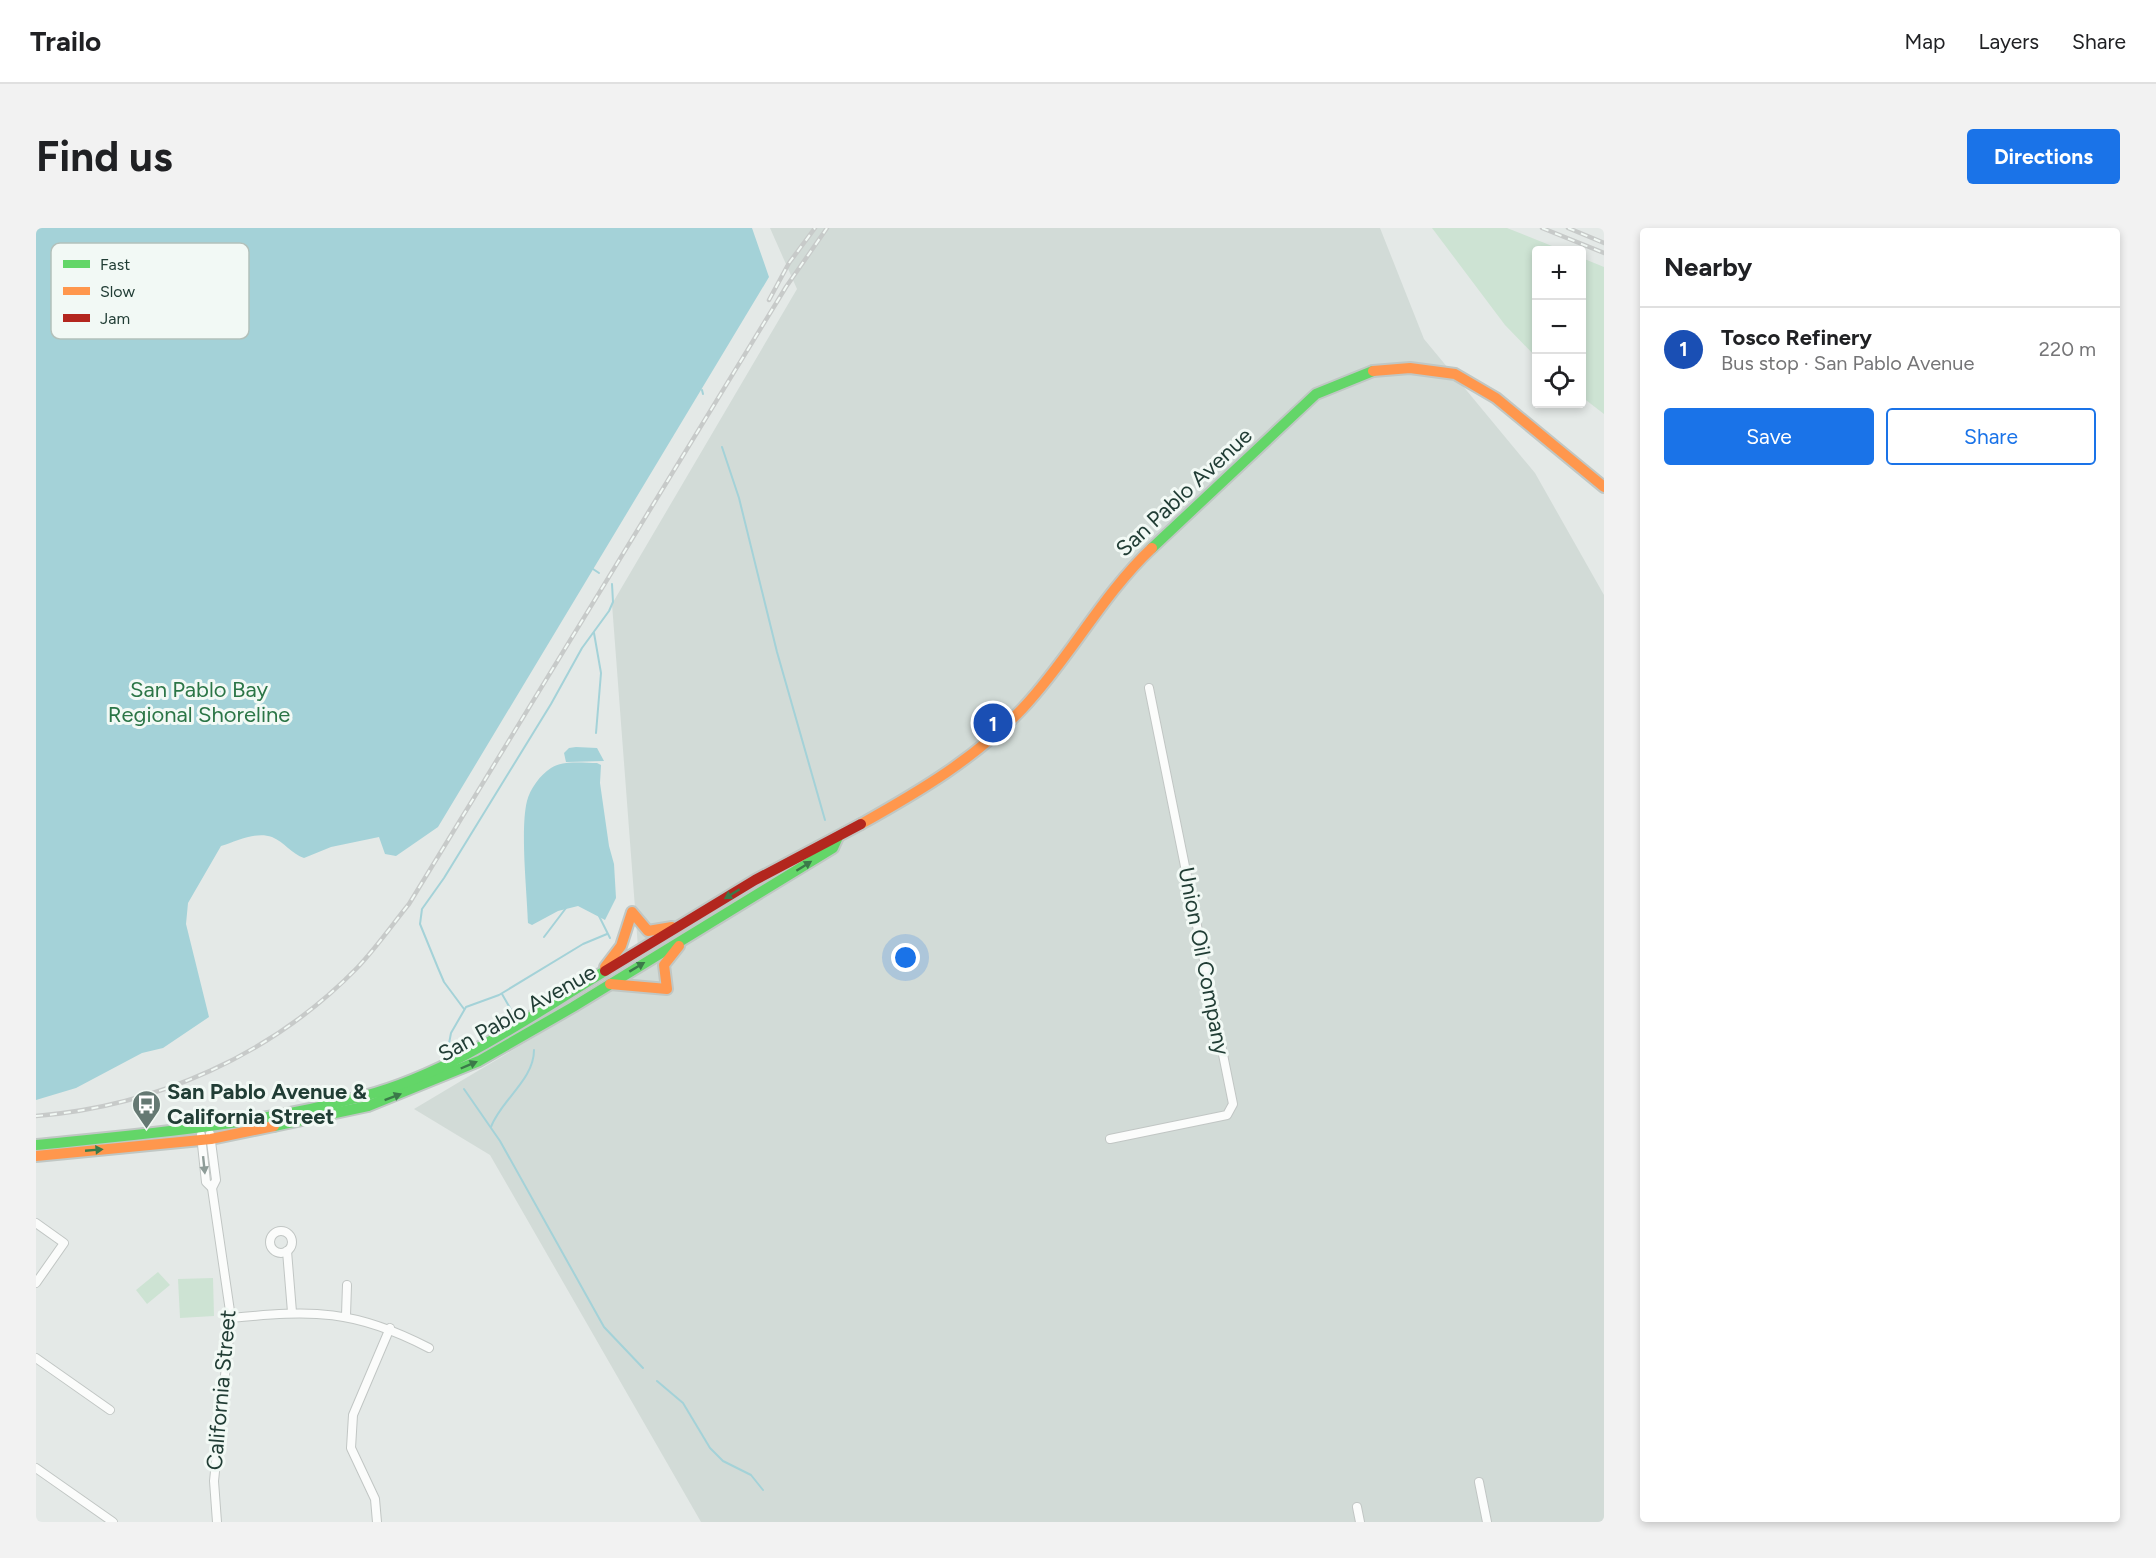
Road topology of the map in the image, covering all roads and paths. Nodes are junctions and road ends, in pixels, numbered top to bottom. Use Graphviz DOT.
graph roads {
  1 [pos="1604,487"];
  2 [pos="1149,688"];
  3 [pos="838,837"];
  4 [pos="681,926"];
  5 [pos="687,937"];
  6 [pos="602,972"];
  7 [pos="609,984"];
  8 [pos="205,1134"];
  9 [pos="1110,1139"];
  10 [pos="36,1145"];
  11 [pos="36,1156"];
  12 [pos="36,1223"];
  13 [pos="287,1251"];
  14 [pos="36,1283"];
  15 [pos="347,1285"];
  16 [pos="292,1312"];
  17 [pos="346,1316"];
  18 [pos="231,1318"];
  19 [pos="390,1328"];
  20 [pos="429,1348"];
  21 [pos="36,1358"];
  22 [pos="110,1410"];
  23 [pos="36,1468"];
  24 [pos="1479,1482"];
  25 [pos="1357,1507"];
  26 [pos="113,1522"];
  27 [pos="217,1522"];
  28 [pos="377,1522"];
  29 [pos="1360,1522"];
  30 [pos="1487,1522"];
  1 -- 3 [label="main road, San Pablo Avenue"];
  2 -- 9 [label="street, Union Oil Company"];
  3 -- 4 [label="main road, San Pablo Avenue, one-way"];
  5 -- 3 [label="main road, San Pablo Avenue, one-way"];
  4 -- 6 [label="main road, San Pablo Avenue"];
  4 -- 6 [label="main road"];
  7 -- 5 [label="main road, San Pablo Avenue, one-way"];
  5 -- 7 [label="main road"];
  6 -- 8 [label="main road, San Pablo Avenue"];
  8 -- 7 [label="main road, San Pablo Avenue, one-way"];
  8 -- 10 [label="main road, San Pablo Avenue"];
  11 -- 8 [label="main road, San Pablo Avenue, one-way"];
  8 -- 18 [label="street, California Street"];
  12 -- 14 [label="street"];
  13 -- 16 [label="street"];
  15 -- 17 [label="street"];
  16 -- 17 [label="street"];
  16 -- 18 [label="street"];
  17 -- 19 [label="street"];
  18 -- 27 [label="street, California Street"];
  19 -- 20 [label="street"];
  19 -- 28 [label="street"];
  21 -- 22 [label="street"];
  23 -- 26 [label="street"];
  24 -- 30 [label="street"];
  25 -- 29 [label="street"];
}
